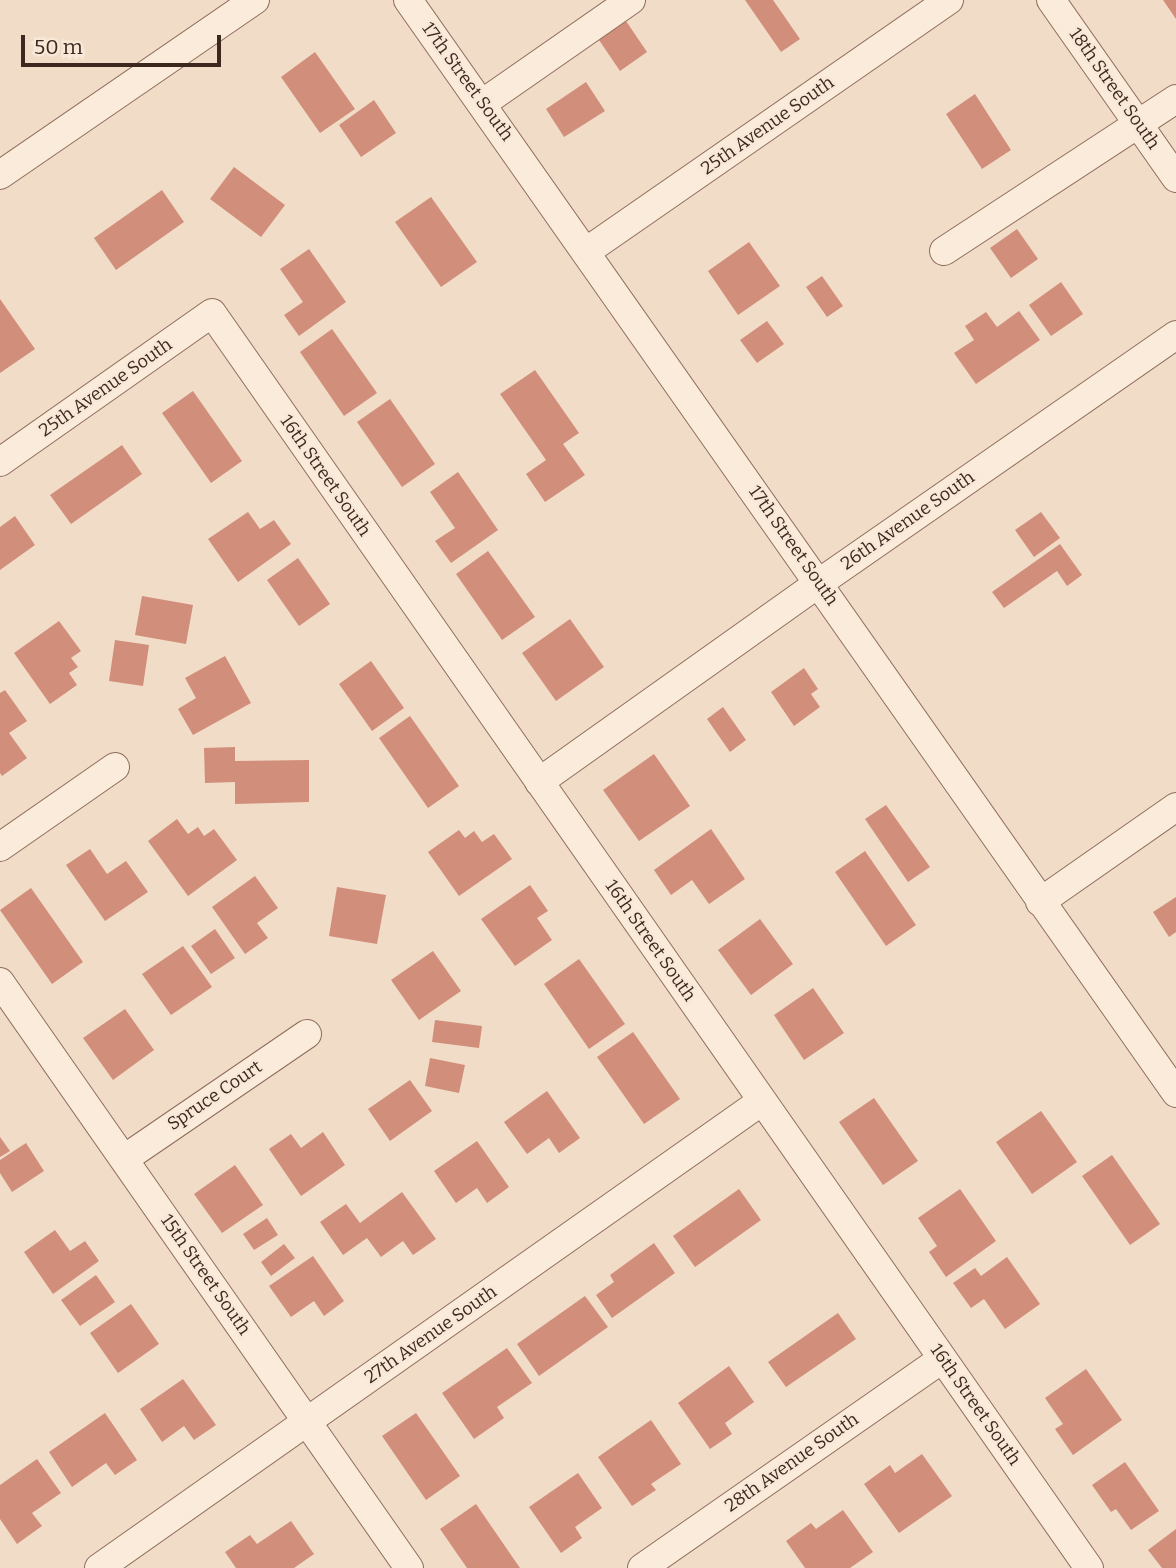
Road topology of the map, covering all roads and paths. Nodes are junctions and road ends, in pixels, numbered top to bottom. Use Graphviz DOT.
graph roads {
  1 [pos="255,0"];
  2 [pos="408,0"];
  3 [pos="631,0"];
  4 [pos="949,0"];
  5 [pos="1051,0"];
  6 [pos="1176,99"];
  7 [pos="483,103"];
  8 [pos="1139,124"];
  9 [pos="0,175"];
  10 [pos="1176,178"];
  11 [pos="587,251"];
  12 [pos="944,251"];
  13 [pos="212,313"];
  14 [pos="1176,335"];
  15 [pos="0,462"];
  16 [pos="819,583"];
  17 [pos="115,767"];
  18 [pos="539,782"];
  19 [pos="1176,807"];
  20 [pos="0,847"];
  21 [pos="1040,902"];
  22 [pos="0,982"];
  23 [pos="307,1034"];
  24 [pos="1176,1093"];
  25 [pos="762,1101"];
  26 [pos="124,1159"];
  27 [pos="942,1359"];
  28 [pos="307,1422"];
  29 [pos="99,1568"];
  30 [pos="409,1568"];
  31 [pos="642,1568"];
  32 [pos="1089,1568"];
  1 -- 9 [label="street"];
  2 -- 7 [label="street, 17th Street South"];
  3 -- 7 [label="street"];
  4 -- 11 [label="street, 25th Avenue South"];
  5 -- 8 [label="street, 18th Street South"];
  6 -- 8 [label="street"];
  7 -- 11 [label="street, 17th Street South"];
  8 -- 10 [label="street, 18th Street South"];
  8 -- 12 [label="street"];
  11 -- 16 [label="street, 17th Street South"];
  13 -- 15 [label="street, 25th Avenue South"];
  13 -- 18 [label="street, 16th Street South"];
  14 -- 16 [label="street, 26th Avenue South"];
  16 -- 18 [label="street, 26th Avenue South"];
  16 -- 21 [label="street, 17th Street South"];
  17 -- 20 [label="street"];
  18 -- 25 [label="street, 16th Street South"];
  19 -- 21 [label="street"];
  21 -- 24 [label="street, 17th Street South"];
  22 -- 26 [label="street, 15th Street South"];
  23 -- 26 [label="street, Spruce Court"];
  25 -- 27 [label="street, 16th Street South"];
  25 -- 28 [label="street, 27th Avenue South"];
  26 -- 28 [label="street, 15th Street South"];
  27 -- 31 [label="street, 28th Avenue South"];
  27 -- 32 [label="street, 16th Street South"];
  28 -- 29 [label="street, 27th Avenue South"];
  28 -- 30 [label="street, 15th Street South"];
}
